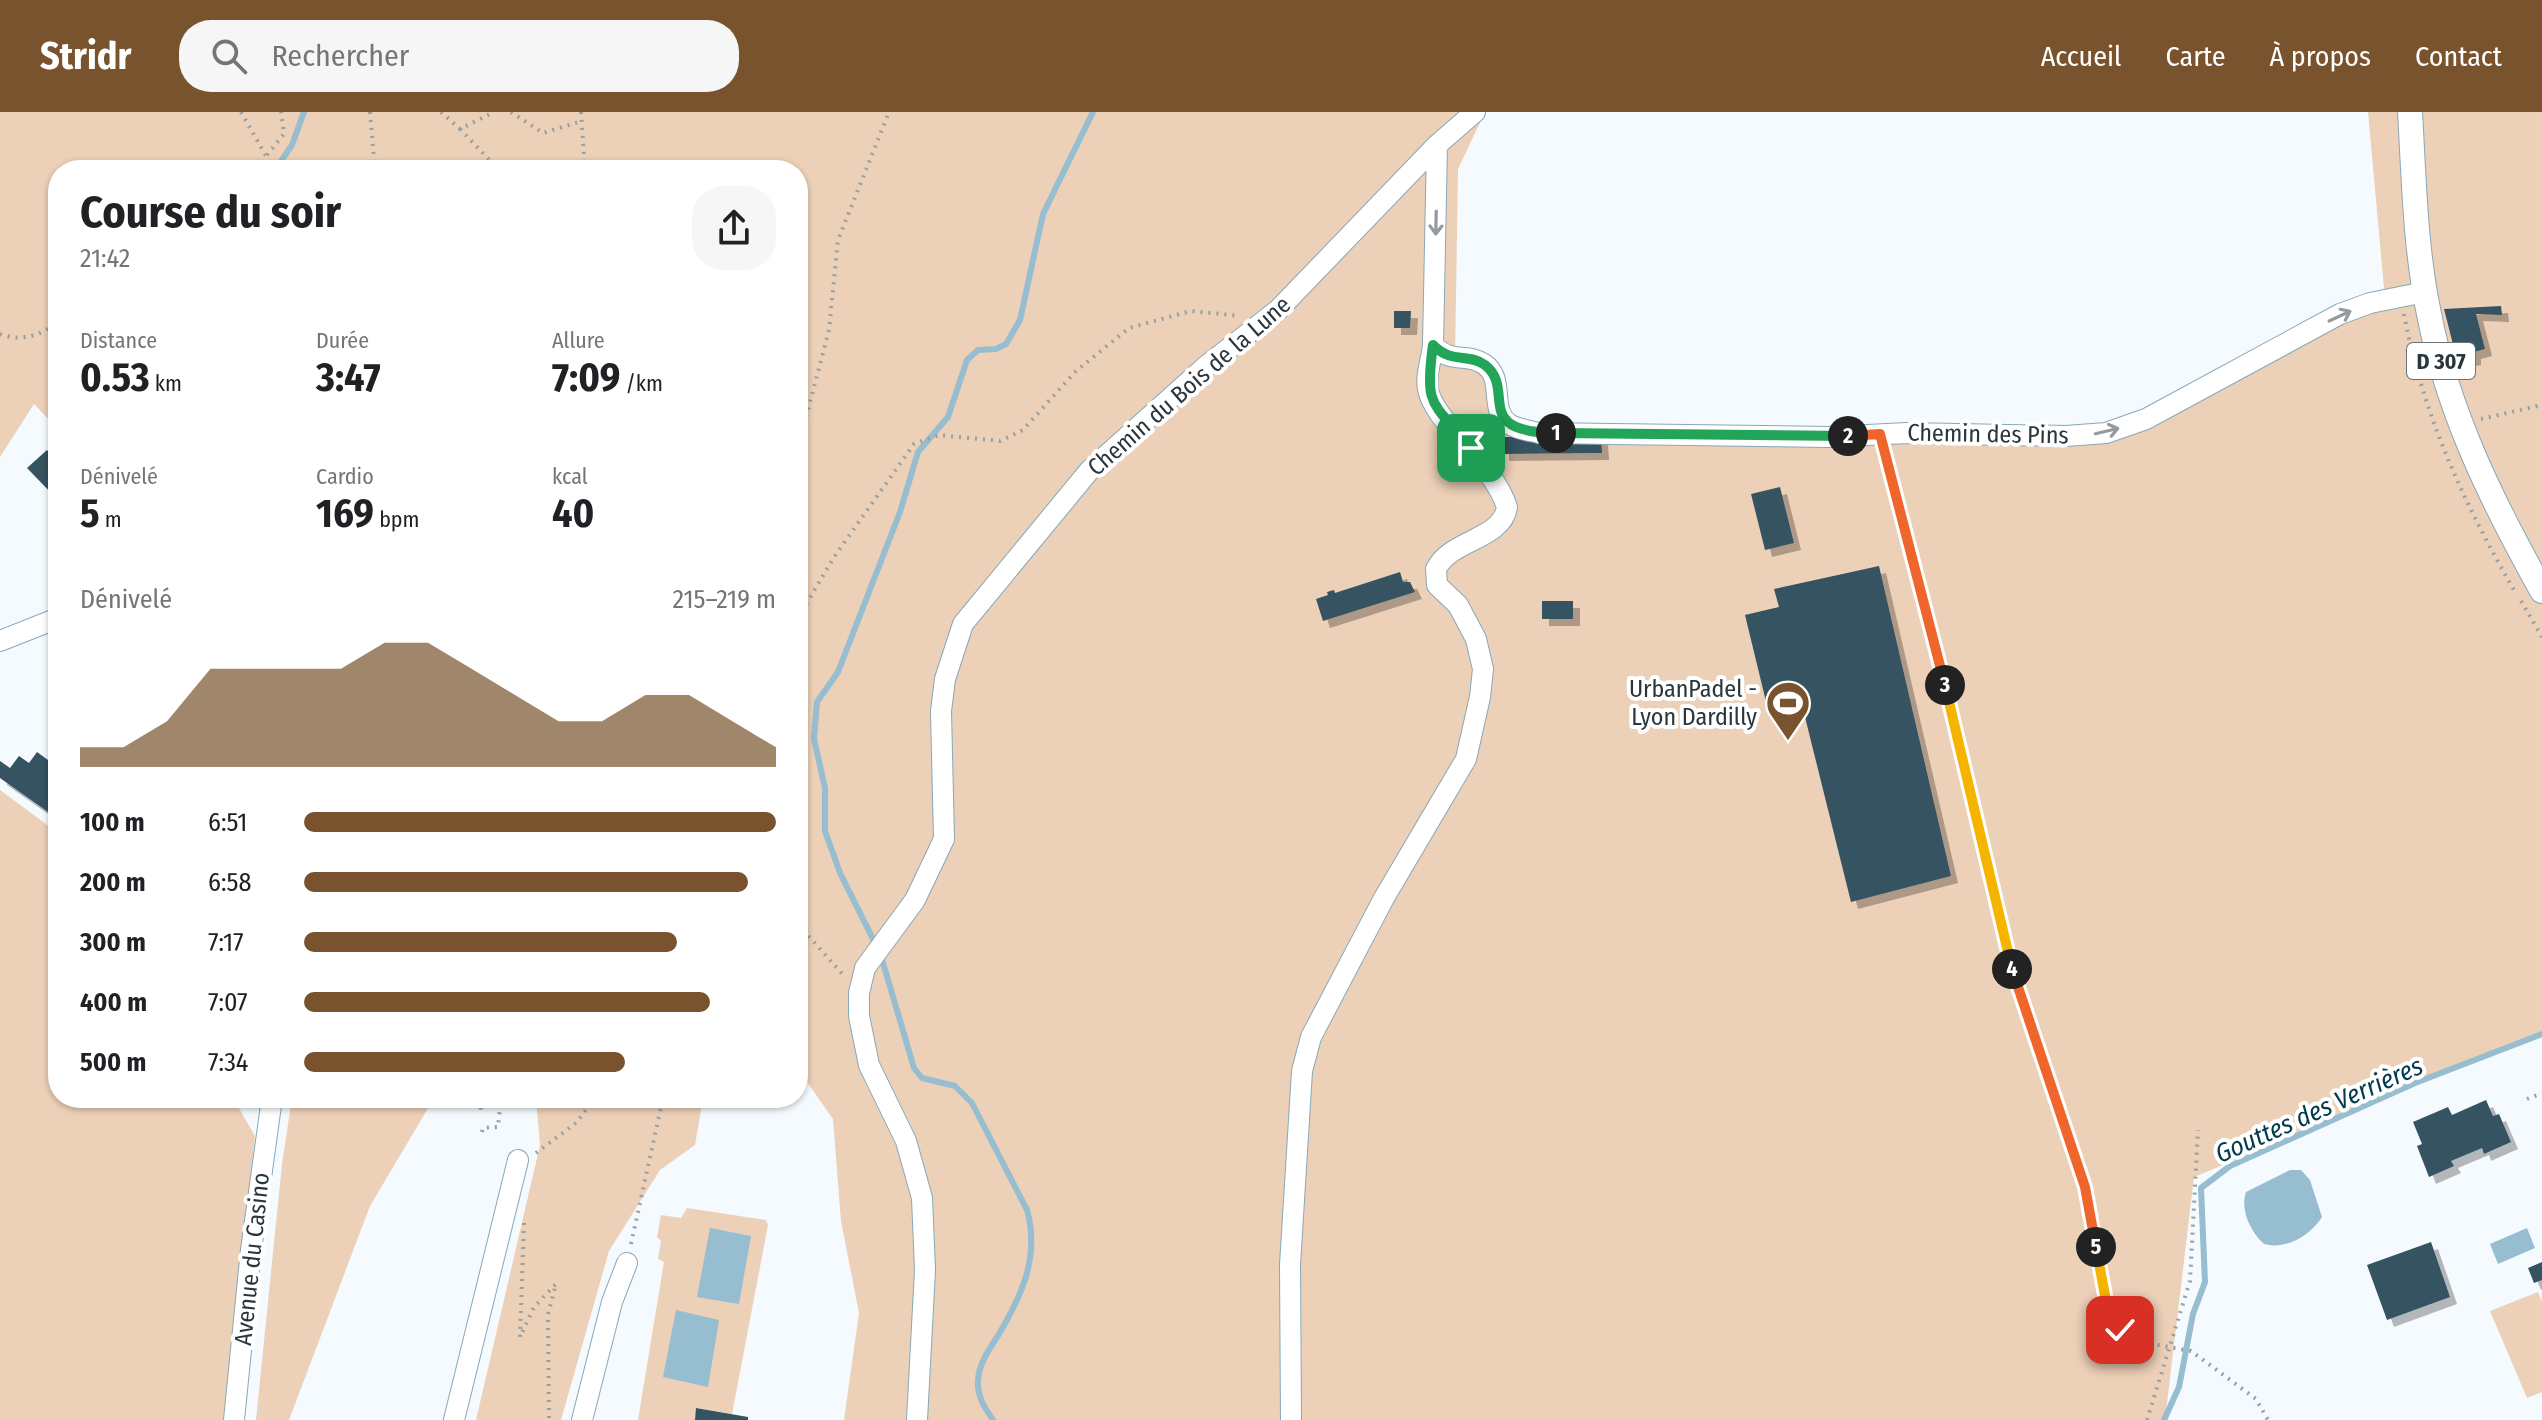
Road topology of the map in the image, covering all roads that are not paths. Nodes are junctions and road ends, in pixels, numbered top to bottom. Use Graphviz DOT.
graph roads {
  1 [pos="1475,112"];
  2 [pos="2410,112"];
  3 [pos="1437,145"];
  4 [pos="2425,292"];
  5 [pos="1433,345"];
  6 [pos="2542,591"];
  7 [pos="48,622"];
  8 [pos="0,641"];
  9 [pos="271,1108"];
  10 [pos="518,1163"];
  11 [pos="627,1263"];
  12 [pos="234,1420"];
  13 [pos="454,1420"];
  14 [pos="582,1420"];
  15 [pos="917,1420"];
  16 [pos="1291,1420"];
  1 -- 3 [label="street, Chemin du Bois de la Lune"];
  2 -- 4 [label="main road, D 307"];
  3 -- 5 [label="street, one-way"];
  3 -- 15 [label="street, Chemin du Bois de la Lune"];
  5 -- 4 [label="street, Chemin des Pins, one-way"];
  4 -- 6 [label="main road, D 307"];
  5 -- 16 [label="street"];
  7 -- 8 [label="street"];
  9 -- 12 [label="street, Avenue du Casino"];
  10 -- 13 [label="street"];
  11 -- 14 [label="street"];
}
